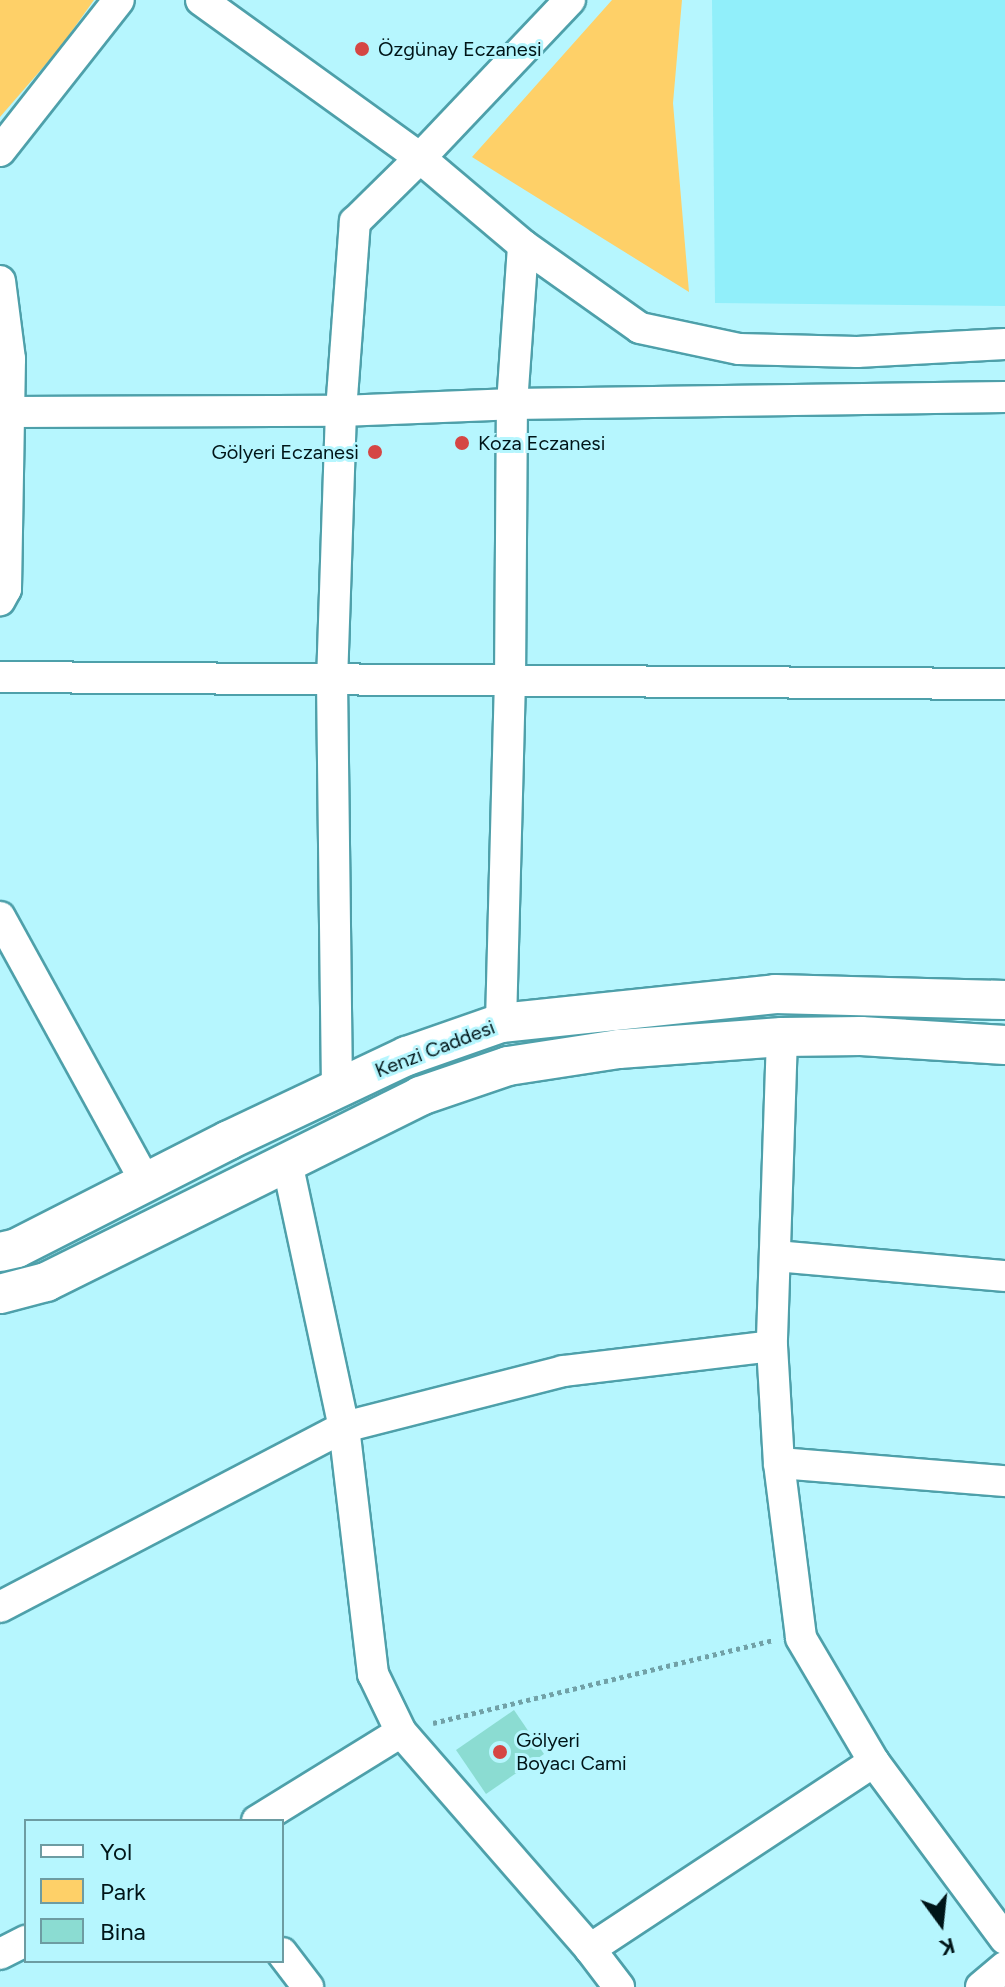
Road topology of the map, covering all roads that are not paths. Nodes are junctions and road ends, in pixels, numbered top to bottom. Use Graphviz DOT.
graph roads {
  1 [pos="119,0"];
  2 [pos="201,0"];
  3 [pos="570,0"];
  4 [pos="0,151"];
  5 [pos="420,158"];
  6 [pos="523,245"];
  7 [pos="0,281"];
  8 [pos="1005,344"];
  9 [pos="1005,397"];
  10 [pos="512,404"];
  11 [pos="341,411"];
  12 [pos="10,412"];
  13 [pos="0,600"];
  14 [pos="0,677"];
  15 [pos="332,682"];
  16 [pos="510,683"];
  17 [pos="1005,684"];
  18 [pos="0,917"];
  19 [pos="1005,1000"];
  20 [pos="501,1023"];
  21 [pos="782,1037"];
  22 [pos="1005,1045"];
  23 [pos="337,1089"];
  24 [pos="287,1162"];
  25 [pos="146,1183"];
  26 [pos="0,1252"];
  27 [pos="776,1256"];
  28 [pos="1005,1276"];
  29 [pos="0,1294"];
  30 [pos="772,1346"];
  31 [pos="344,1427"];
  32 [pos="779,1463"];
  33 [pos="1005,1481"];
  34 [pos="0,1607"];
  35 [pos="401,1732"];
  36 [pos="874,1762"];
  37 [pos="260,1819"];
  38 [pos="1005,1939"];
  39 [pos="24,1942"];
  40 [pos="590,1949"];
  41 [pos="0,1954"];
  42 [pos="284,1956"];
  43 [pos="1005,1967"];
  44 [pos="308,1987"];
  45 [pos="619,1987"];
  46 [pos="981,1987"];
  1 -- 4 [label="street"];
  2 -- 5 [label="street"];
  3 -- 5 [label="street"];
  5 -- 6 [label="street"];
  5 -- 11 [label="street"];
  6 -- 8 [label="street"];
  6 -- 10 [label="street"];
  7 -- 12 [label="street"];
  9 -- 10 [label="street"];
  10 -- 11 [label="street"];
  10 -- 16 [label="street"];
  11 -- 12 [label="street"];
  11 -- 15 [label="street"];
  12 -- 13 [label="street"];
  14 -- 15 [label="street"];
  15 -- 16 [label="street"];
  15 -- 23 [label="street"];
  16 -- 17 [label="street"];
  16 -- 20 [label="street"];
  18 -- 25 [label="street"];
  19 -- 20 [label="main road, Kenzi Caddesi"];
  20 -- 23 [label="main road, Kenzi Caddesi"];
  21 -- 22 [label="main road, Kenzi Caddesi"];
  21 -- 24 [label="main road, Kenzi Caddesi"];
  21 -- 27 [label="street"];
  23 -- 25 [label="main road, Kenzi Caddesi"];
  24 -- 29 [label="main road, Kenzi Caddesi"];
  24 -- 31 [label="street"];
  25 -- 26 [label="main road, Kenzi Caddesi"];
  27 -- 28 [label="street"];
  27 -- 30 [label="street"];
  30 -- 31 [label="street"];
  30 -- 32 [label="street"];
  31 -- 34 [label="street"];
  31 -- 35 [label="street"];
  32 -- 33 [label="street"];
  32 -- 36 [label="street"];
  35 -- 37 [label="street"];
  35 -- 40 [label="street"];
  36 -- 38 [label="street"];
  36 -- 40 [label="street"];
  39 -- 41 [label="street"];
  40 -- 45 [label="street"];
  42 -- 44 [label="street"];
  43 -- 46 [label="street"];
}
